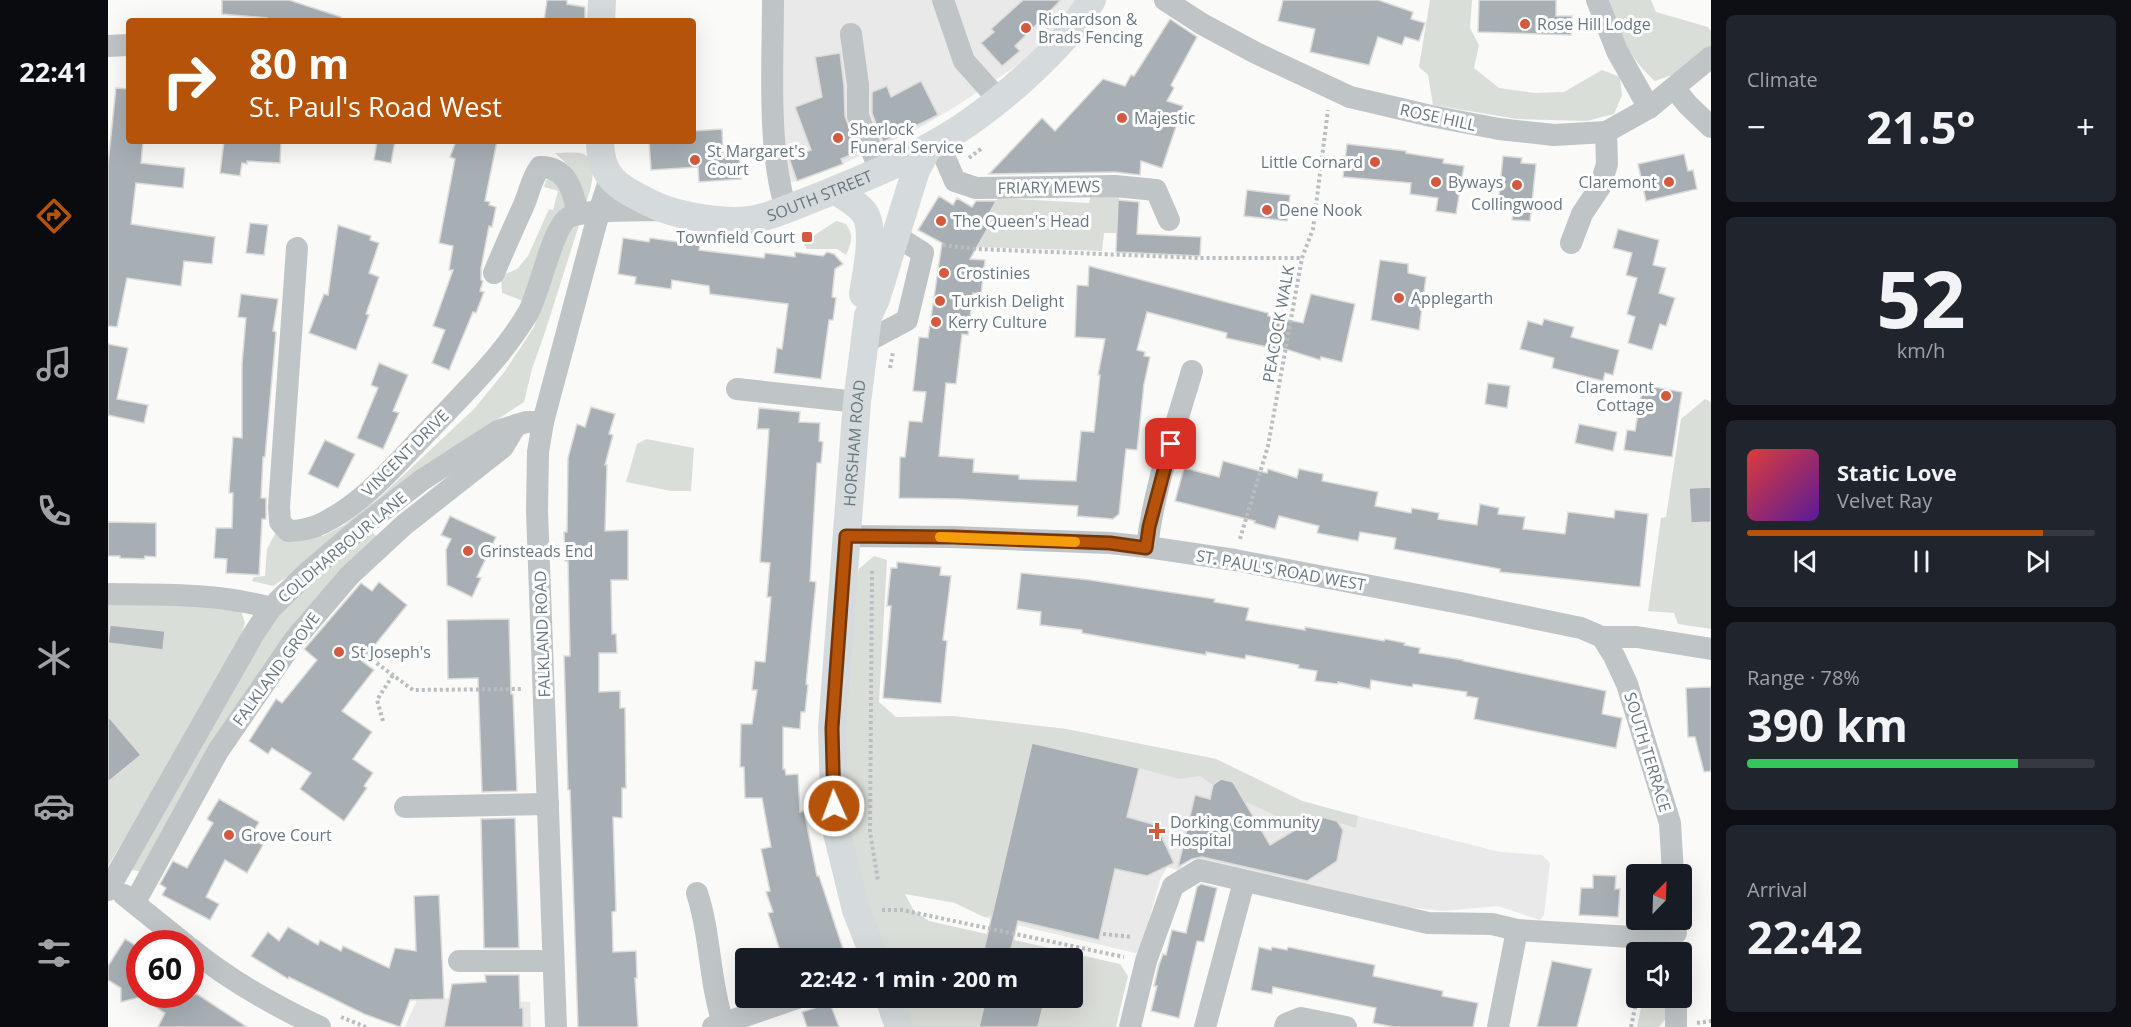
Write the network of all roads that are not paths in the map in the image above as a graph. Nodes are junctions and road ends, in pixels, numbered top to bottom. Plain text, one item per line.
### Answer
1 (602, 0) edge
2 (773, 0) edge
3 (944, 0) edge
4 (1092, 0) edge
5 (1165, 0) edge
6 (1597, 0) edge
7 (601, 18) edge
8 (851, 34) dead end
9 (126, 45) edge
10 (108, 46) edge
11 (1711, 57) edge
12 (1674, 88) junction
13 (998, 99) junction
14 (1649, 108) junction
15 (1711, 127) edge
16 (1606, 132) junction
17 (600, 144) edge
18 (936, 144) junction
19 (879, 171) junction
20 (610, 178) junction
21 (835, 190) junction
22 (786, 209) junction
23 (663, 210) junction
24 (588, 213) junction
25 (1169, 220) dead end
26 (894, 235) junction
27 (1570, 243) dead end
28 (297, 248) dead end
29 (494, 273) dead end
30 (866, 329) junction
31 (1192, 370) dead end
32 (737, 389) dead end
33 (856, 402) junction
34 (543, 422) junction
35 (516, 425) junction
36 (859, 537) junction
37 (1146, 548) junction
38 (108, 594) edge
39 (271, 608) junction
40 (1602, 637) junction
41 (1711, 649) edge
42 (548, 804) junction
43 (405, 807) dead end
44 (1672, 864) edge
45 (1244, 882) junction
46 (109, 888) edge
47 (697, 893) dead end
48 (135, 902) junction
49 (168, 930) edge
50 (1517, 930) junction
51 (1675, 935) edge
52 (871, 948) edge
53 (204, 960) edge
54 (459, 961) dead end
55 (552, 961) junction
56 (768, 1008) edge
57 (892, 1008) edge
58 (1676, 1008) edge
59 (718, 1025) edge
60 (320, 1027) edge
61 (556, 1027) edge
62 (899, 1027) edge
63 (1130, 1027) edge
64 (1205, 1027) edge
65 (1285, 1027) edge
66 (1346, 1027) edge
67 (1498, 1027) edge
68 (1675, 1027) edge

1 - 7 main road
2 - 22 street
3 - 13 street
4 - 13 main road, SOUTH STREET
5 - 16 street, ROSE HILL
6 - 14 street
8 - 19 street
9 - 10 street
11 - 12 street, ROSE HILL
12 - 14 street, ROSE HILL
12 - 15 street
13 - 18 main road, SOUTH STREET
14 - 16 street, ROSE HILL
16 - 27 street
17 - 20 main road
18 - 19 main road, SOUTH STREET
18 - 25 street, FRIARY MEWS
18 - 26 main road, HORSHAM ROAD
19 - 21 main road, SOUTH STREET
20 - 23 main road, SOUTH STREET
20 - 24 street, FALKLAND ROAD
21 - 22 main road, SOUTH STREET
21 - 30 main road
22 - 23 main road, SOUTH STREET
23 - 24 street, SOUTH STREET
24 - 28 street, VINCENT DRIVE
24 - 29 street
24 - 34 street, FALKLAND ROAD
26 - 30 main road, HORSHAM ROAD
26 - 30 street
30 - 33 main road, HORSHAM ROAD
31 - 37 street
32 - 33 street
33 - 36 main road, HORSHAM ROAD
34 - 35 street, COLDHARBOUR LANE
34 - 42 street, FALKLAND ROAD
35 - 39 street, COLDHARBOUR LANE
35 - 48 street, FALKLAND GROVE
36 - 37 street, ST. PAUL'S ROAD WEST
36 - 52 main road, HORSHAM ROAD
37 - 40 street, ST. PAUL'S ROAD WEST
38 - 39 street
39 - 46 street, COLDHARBOUR LANE
40 - 41 street, ST. PAUL'S ROAD WEST
40 - 44 street, SOUTH TERRACE
42 - 43 street
42 - 55 street, FALKLAND ROAD
45 - 50 street
45 - 63 street
45 - 64 street
46 - 48 street
47 - 59 street
48 - 49 street
50 - 51 street
50 - 67 street
53 - 60 street
54 - 55 street
55 - 61 street, FALKLAND ROAD
56 - 59 street
57 - 62 main road
58 - 68 street
65 - 66 street

